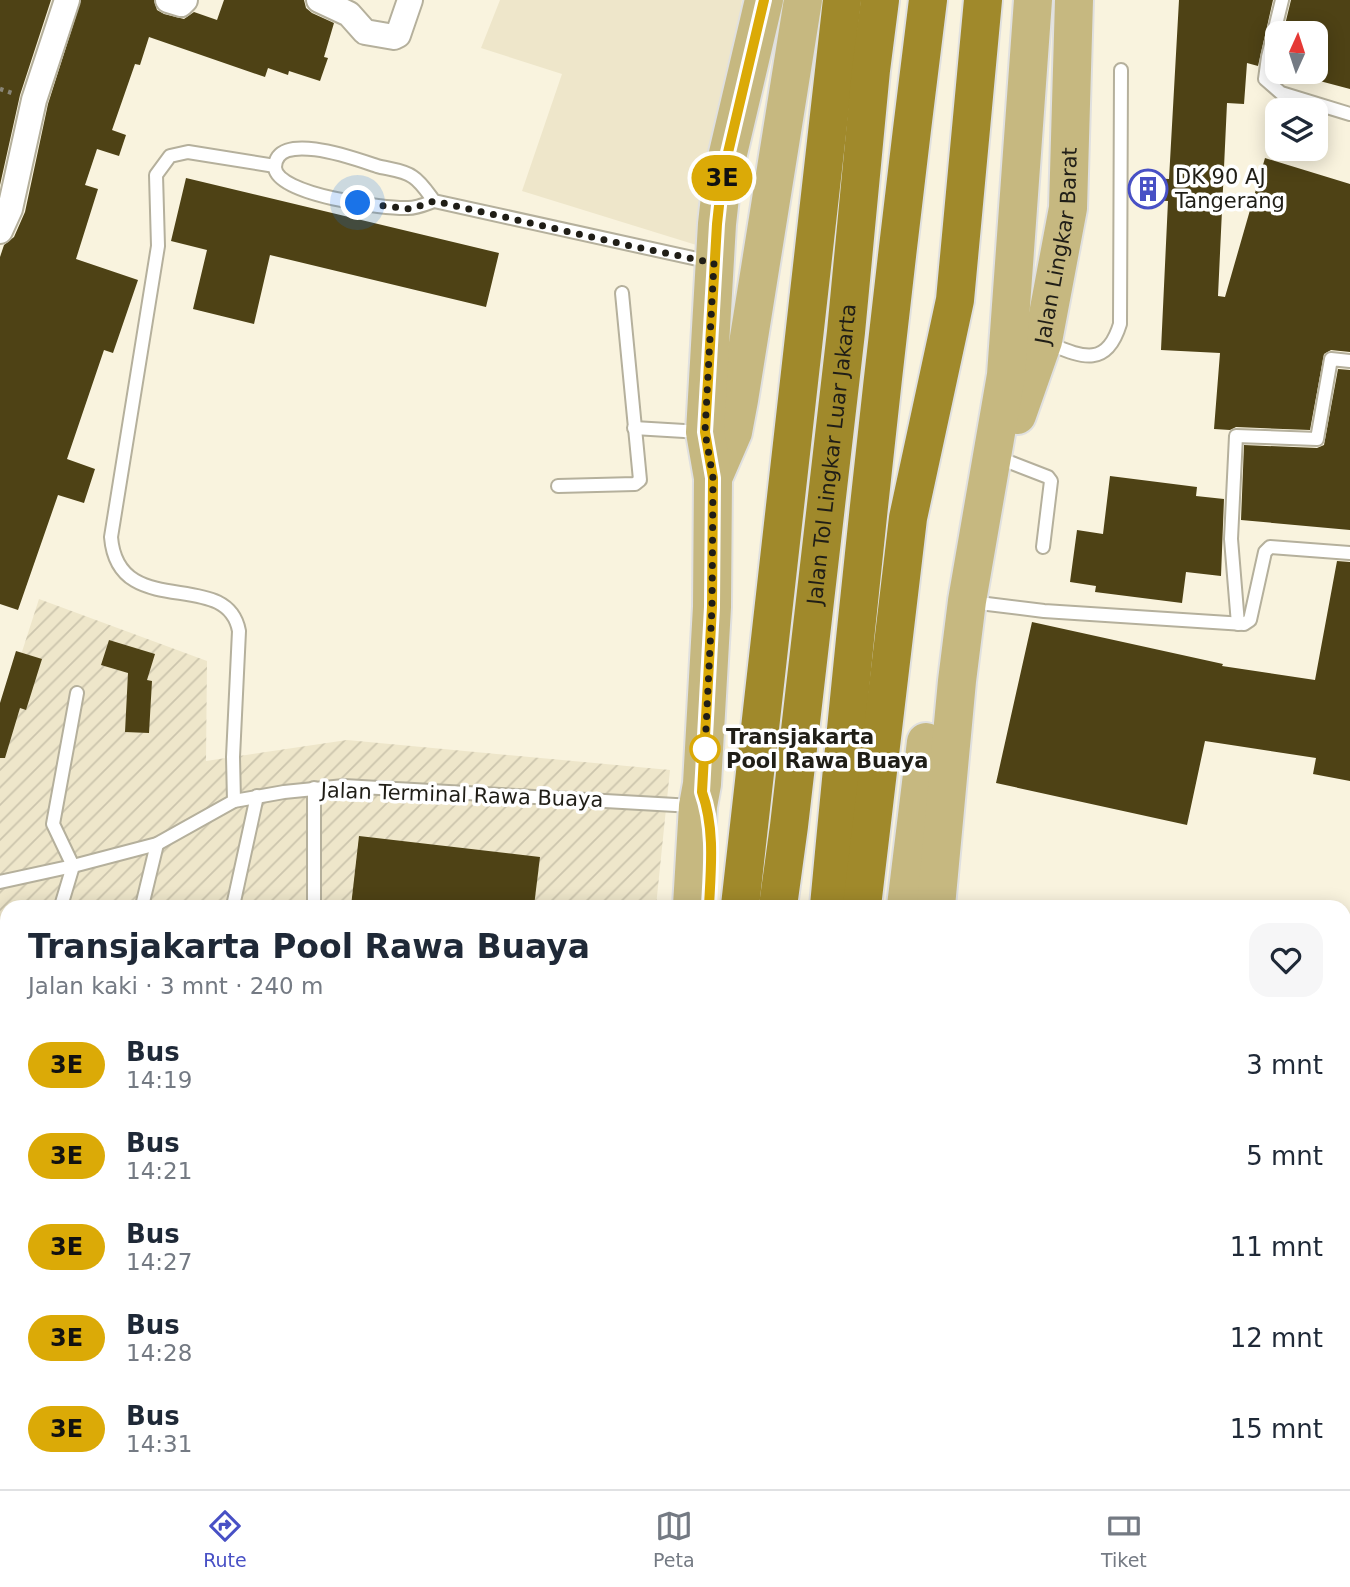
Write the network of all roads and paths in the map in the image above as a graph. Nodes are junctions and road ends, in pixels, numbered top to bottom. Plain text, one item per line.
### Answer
1 (168, 0) edge
2 (185, 0) edge
3 (319, 0) edge
4 (410, 0) edge
5 (764, 0) edge
6 (803, 0) edge
7 (842, 0) edge
8 (880, 0) edge
9 (928, 0) edge
10 (983, 0) edge
11 (1033, 0) edge
12 (1074, 0) edge
13 (1282, 0) edge
14 (65, 4) edge
15 (1121, 70) dead end
16 (1350, 114) edge
17 (275, 166) junction
18 (434, 201) junction
19 (0, 231) edge
20 (714, 263) junction
21 (622, 293) dead end
22 (1043, 341) junction
23 (1350, 361) edge
24 (634, 428) junction
25 (719, 432) junction
26 (994, 469) junction
27 (558, 486) dead end
28 (1043, 547) dead end
29 (1350, 552) edge
30 (982, 603) junction
31 (1238, 624) junction
32 (950, 686) junction
33 (77, 694) dead end
34 (314, 788) junction
35 (257, 796) junction
36 (700, 799) junction
37 (234, 801) junction
38 (157, 844) junction
39 (73, 866) junction
40 (0, 882) edge
41 (63, 900) edge
42 (143, 900) edge
43 (234, 900) edge
44 (314, 900) edge
45 (693, 900) edge
46 (695, 900) edge
47 (741, 900) edge
48 (779, 900) edge
49 (830, 900) edge
50 (863, 900) edge
51 (907, 900) edge
52 (936, 900) edge

1 - 2 street
3 - 4 street
5 - 20 main road
6 - 25 main road
7 - 47 highway
8 - 48 highway, Jalan Tol Lingkar Luar Jakarta
9 - 49 highway, Jalan Tol Lingkar Luar Jakarta
10 - 50 highway
11 - 26 main road, Jalan Lingkar Barat
12 - 22 main road, Jalan Lingkar Barat
13 - 16 lane
14 - 19 street
15 - 22 lane
17 - 18 lane
17 - 18 lane
17 - 37 lane
18 - 20 lane
20 - 25 main road
21 - 24 lane
22 - 26 main road, Jalan Lingkar Barat
23 - 31 lane
24 - 25 lane
24 - 27 lane
25 - 36 main road
26 - 28 lane
26 - 30 main road, Jalan Lingkar Barat
29 - 31 lane
30 - 31 lane
30 - 32 main road, Jalan Lingkar Barat
32 - 51 main road, Jalan Lingkar Barat
32 - 52 main road, Jalan Lingkar Barat
33 - 39 lane
34 - 35 lane, Jalan Terminal Rawa Buaya
34 - 36 lane, Jalan Terminal Rawa Buaya
34 - 44 lane
35 - 37 lane, Jalan Terminal Rawa Buaya
35 - 43 lane
36 - 45 main road
36 - 46 main road
37 - 38 lane, Jalan Terminal Rawa Buaya
38 - 39 lane, Jalan Terminal Rawa Buaya
38 - 42 lane
39 - 40 lane, Jalan Terminal Rawa Buaya
39 - 41 lane

